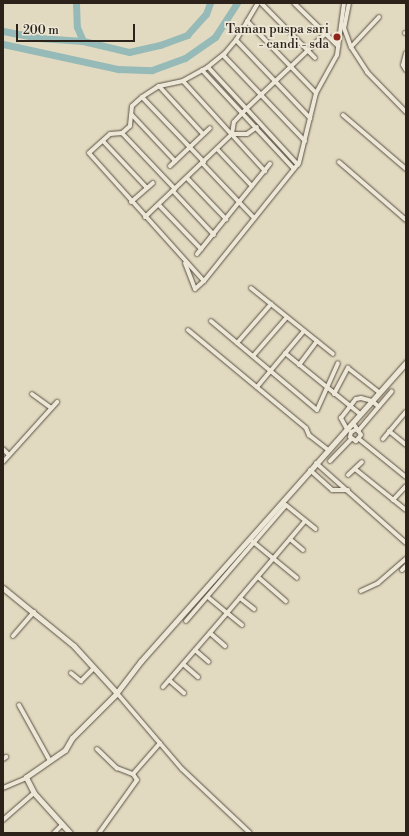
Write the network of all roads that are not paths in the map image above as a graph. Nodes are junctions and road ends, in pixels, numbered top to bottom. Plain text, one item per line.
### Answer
1 (259, 3) edge
2 (294, 3) edge
3 (344, 3) edge
4 (349, 3) edge
5 (379, 17) dead end
6 (247, 21) junction
7 (344, 31) junction
8 (325, 34) junction
9 (339, 34) junction
10 (236, 40) junction
11 (338, 46) junction
12 (351, 46) junction
13 (308, 51) junction
14 (406, 53) edge
15 (223, 55) junction
16 (315, 58) dead end
17 (208, 67) junction
18 (290, 68) junction
19 (202, 70) junction
20 (406, 70) edge
21 (183, 81) junction
22 (276, 81) junction
23 (159, 86) junction
24 (316, 93) junction
25 (260, 94) junction
26 (142, 98) junction
27 (246, 109) junction
28 (406, 112) edge
29 (242, 113) junction
30 (132, 114) junction
31 (343, 115) dead end
32 (310, 118) junction
33 (260, 124) junction
34 (256, 127) junction
35 (210, 128) dead end
36 (122, 133) junction
37 (203, 134) junction
38 (232, 134) junction
39 (103, 141) junction
40 (304, 141) junction
41 (190, 148) junction
42 (217, 149) junction
43 (175, 161) junction
44 (339, 162) dead end
45 (203, 163) junction
46 (270, 164) dead end
47 (298, 165) junction
48 (170, 166) dead end
49 (294, 169) junction
50 (406, 169) edge
51 (265, 171) junction
52 (186, 178) junction
53 (153, 183) dead end
54 (252, 186) junction
55 (146, 187) junction
56 (174, 190) junction
57 (131, 202) junction
58 (238, 203) junction
59 (159, 205) junction
60 (145, 217) junction
61 (254, 218) junction
62 (226, 219) junction
63 (406, 220) edge
64 (214, 234) junction
65 (201, 249) junction
66 (197, 254) dead end
67 (184, 261) junction
68 (204, 281) junction
69 (251, 288) dead end
70 (271, 304) junction
71 (287, 317) junction
72 (211, 321) dead end
73 (188, 330) dead end
74 (304, 330) junction
75 (317, 341) junction
76 (237, 342) junction
77 (285, 353) junction
78 (333, 354) dead end
79 (254, 355) junction
80 (406, 362) edge
81 (338, 363) dead end
82 (299, 365) junction
83 (271, 369) junction
84 (257, 386) junction
85 (330, 391) junction
86 (392, 391) dead end
87 (380, 392) junction
88 (32, 394) dead end
89 (372, 401) junction
90 (57, 402) dead end
91 (349, 406) junction
92 (378, 406) junction
93 (51, 408) junction
94 (360, 414) junction
95 (405, 414) edge
96 (353, 423) junction
97 (347, 429) junction
98 (357, 431) junction
99 (389, 431) junction
100 (342, 434) junction
101 (350, 438) junction
102 (359, 439) junction
103 (383, 439) dead end
104 (406, 445) edge
105 (3, 449) edge
106 (328, 450) junction
107 (9, 455) junction
108 (330, 461) dead end
109 (3, 462) edge
110 (362, 462) dead end
111 (316, 463) junction
112 (355, 469) junction
113 (310, 470) junction
114 (348, 475) dead end
115 (406, 477) edge
116 (406, 486) edge
117 (348, 490) junction
118 (393, 500) junction
119 (284, 504) junction
120 (406, 510) edge
121 (305, 521) junction
122 (316, 529) dead end
123 (290, 539) junction
124 (251, 541) junction
125 (406, 543) edge
126 (304, 550) dead end
127 (273, 559) junction
128 (406, 559) edge
129 (406, 566) edge
130 (402, 570) dead end
131 (258, 577) junction
132 (297, 578) dead end
133 (3, 588) edge
134 (361, 591) dead end
135 (208, 597) junction
136 (240, 598) junction
137 (286, 601) dead end
138 (254, 610) dead end
139 (34, 611) junction
140 (227, 613) junction
141 (186, 621) dead end
142 (242, 625) dead end
143 (210, 633) junction
144 (13, 636) dead end
145 (225, 646) dead end
146 (195, 650) junction
147 (209, 662) dead end
148 (183, 664) junction
149 (94, 668) junction
150 (71, 673) dead end
151 (198, 677) dead end
152 (169, 680) junction
153 (163, 687) dead end
154 (116, 692) junction
155 (184, 693) dead end
156 (18, 705) dead end
157 (160, 743) junction
158 (97, 749) dead end
159 (50, 761) junction
160 (133, 774) junction
161 (26, 778) junction
162 (3, 788) edge
163 (34, 792) junction
164 (3, 820) edge
165 (61, 826) junction
166 (54, 833) edge
167 (70, 833) edge
168 (99, 833) edge
169 (250, 833) edge

1 - 6 street
1 - 13 street
2 - 8 street
3 - 9 street
4 - 7 street
5 - 12 street
6 - 10 street
6 - 18 street
7 - 9 street
7 - 12 street
8 - 11 street
8 - 13 street
9 - 11 street
10 - 15 street
10 - 22 street
11 - 24 street
12 - 28 street
13 - 16 street
13 - 18 street
14 - 20 street
15 - 17 street
15 - 25 street
17 - 19 street
17 - 27 street
18 - 22 street
18 - 24 street
19 - 21 street
19 - 29 street
21 - 23 street
21 - 38 street
22 - 25 street
22 - 32 street
23 - 26 street
23 - 37 street
24 - 32 street
25 - 27 street
25 - 40 street
26 - 30 street
26 - 41 street
27 - 29 street
27 - 33 street
29 - 34 street
29 - 38 street
30 - 36 street
30 - 43 street
31 - 50 street
32 - 40 street
33 - 34 street
33 - 47 street
34 - 38 street
34 - 49 street
35 - 37 street
36 - 39 street
36 - 56 street
37 - 41 street
38 - 42 street
38 - 51 street
39 - 55 street
39 - 57 street
40 - 47 street
41 - 43 street
41 - 45 street
42 - 45 street
42 - 54 street
43 - 48 street
44 - 63 street
45 - 52 street
45 - 58 street
46 - 51 street
47 - 49 street
49 - 61 street
51 - 54 street
52 - 56 street
52 - 62 street
53 - 55 street
54 - 58 street
55 - 57 street
56 - 59 street
56 - 64 street
57 - 60 street
58 - 61 street
58 - 62 street
59 - 60 street
59 - 65 street
60 - 67 street
61 - 68 street
62 - 64 street
64 - 65 street
65 - 66 street
67 - 68 street
67 - 68 street
69 - 70 street
70 - 71 street
70 - 76 street
71 - 74 street
71 - 79 street
72 - 76 street
73 - 84 street
74 - 75 street
74 - 77 street
75 - 78 street
75 - 82 street
76 - 79 street
77 - 82 street
77 - 83 street
79 - 83 street
80 - 87 street
81 - 85 street
82 - 85 street
83 - 84 street
83 - 85 street
84 - 106 street
85 - 87 street
85 - 91 street
86 - 92 street
87 - 89 street
88 - 93 street
89 - 91 street
89 - 92 street
89 - 94 street
90 - 93 street
91 - 94 street
91 - 97 street
92 - 98 street
93 - 107 street
94 - 96 street
95 - 99 street
96 - 97 street
96 - 98 street
97 - 100 street
98 - 101 street
98 - 102 street
99 - 103 street
99 - 104 street
100 - 101 street
100 - 106 street
101 - 102 street
101 - 108 street
102 - 115 street
105 - 107 street
106 - 111 street
107 - 109 street
110 - 112 street
111 - 113 street
111 - 117 street
112 - 114 street
112 - 118 street
113 - 117 street
113 - 119 street
116 - 118 street
117 - 125 street
118 - 120 street
119 - 121 street
119 - 124 street
121 - 122 street
121 - 123 street
123 - 126 street
123 - 127 street
124 - 127 street
124 - 135 street
124 - 154 street
127 - 131 street
127 - 132 street
128 - 134 street
129 - 130 street
131 - 136 street
131 - 137 street
133 - 139 street
135 - 140 street
135 - 141 street
136 - 138 street
136 - 140 street
139 - 144 street
139 - 149 street
140 - 142 street
140 - 143 street
143 - 145 street
143 - 146 street
146 - 147 street
146 - 148 street
148 - 151 street
148 - 152 street
149 - 150 street
149 - 154 street
152 - 153 street
152 - 155 street
154 - 157 street
154 - 159 street
156 - 159 street
157 - 160 street
157 - 169 street
158 - 160 street
159 - 161 street
160 - 168 street
161 - 162 street
161 - 163 street
163 - 164 street
163 - 165 street
165 - 166 street
165 - 167 street

